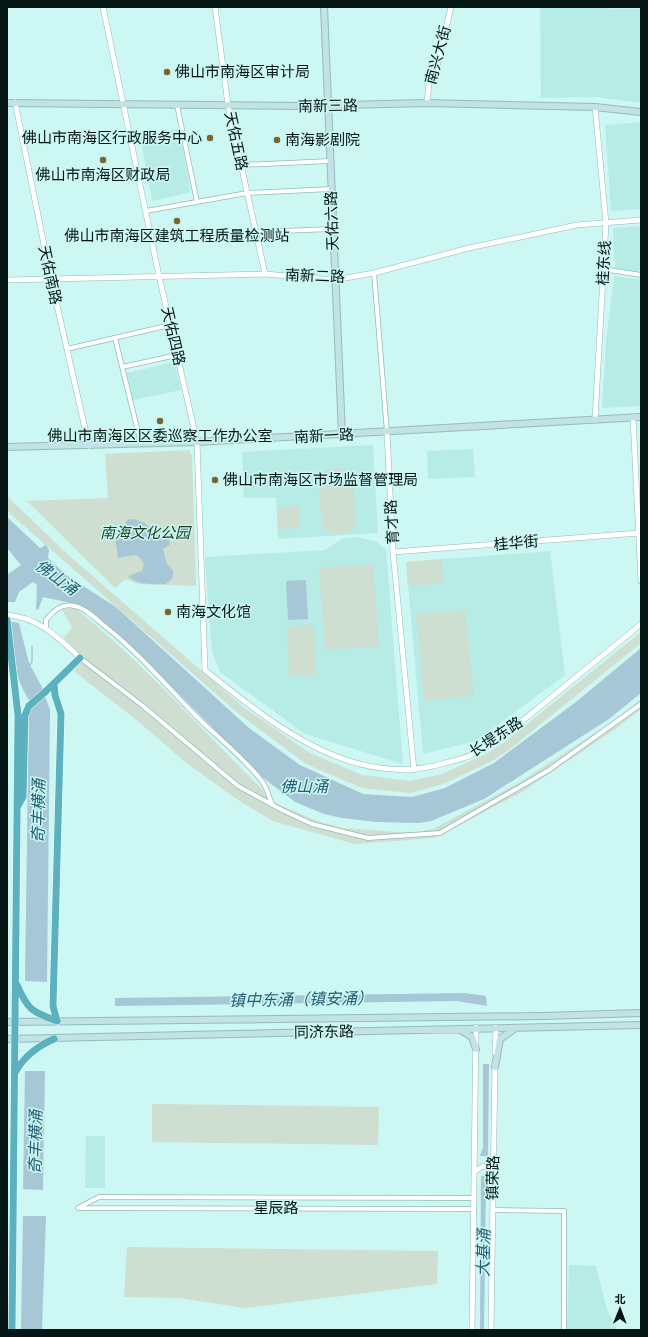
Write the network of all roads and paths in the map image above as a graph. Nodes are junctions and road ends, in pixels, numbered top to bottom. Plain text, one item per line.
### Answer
1 (103, 7) edge
2 (215, 7) edge
3 (324, 7) edge
4 (451, 7) edge
5 (7, 102) edge
6 (15, 102) junction
7 (427, 103) junction
8 (124, 104) junction
9 (177, 105) junction
10 (228, 105) junction
11 (328, 106) junction
12 (595, 107) junction
13 (641, 112) edge
14 (330, 161) junction
15 (241, 165) junction
16 (331, 189) junction
17 (247, 192) junction
18 (197, 202) junction
19 (146, 211) junction
20 (641, 220) edge
21 (606, 223) junction
22 (332, 229) junction
23 (256, 232) junction
24 (604, 269) junction
25 (374, 273) junction
26 (265, 274) junction
27 (641, 275) edge
28 (159, 276) junction
29 (51, 279) junction
30 (7, 280) edge
31 (334, 280) junction
32 (170, 325) junction
33 (115, 338) junction
34 (66, 349) junction
35 (177, 355) junction
36 (122, 368) junction
37 (633, 417) junction
38 (641, 417) edge
39 (595, 420) junction
40 (387, 433) junction
41 (342, 435) junction
42 (197, 442) junction
43 (141, 444) junction
44 (89, 446) junction
45 (7, 447) edge
46 (639, 533) junction
47 (393, 552) junction
48 (641, 581) edge
49 (7, 615) edge
50 (7, 620) edge
51 (641, 624) edge
52 (46, 629) junction
53 (80, 658) junction
54 (205, 670) joint
55 (54, 684) junction
56 (641, 704) edge
57 (414, 770) junction
58 (272, 805) junction
59 (17, 808) junction
60 (16, 982) junction
61 (641, 1013) edge
62 (57, 1021) junction
63 (7, 1022) edge
64 (15, 1022) junction
65 (641, 1025) edge
66 (476, 1027) junction
67 (496, 1027) junction
68 (517, 1027) junction
69 (457, 1029) junction
70 (7, 1039) edge
71 (54, 1039) junction
72 (15, 1040) junction
73 (476, 1048) junction
74 (495, 1067) junction
75 (15, 1073) junction
76 (494, 1169) junction
77 (474, 1172) junction
78 (474, 1198) junction
79 (474, 1209) junction
80 (493, 1210) junction
81 (10, 1310) edge
82 (12, 1330) edge
83 (472, 1330) edge
84 (491, 1330) edge
85 (564, 1330) edge

1 - 8 street, 天佑四路
2 - 10 street, 天佑五路
3 - 11 main road, 天佑六路
4 - 7 street, 南兴大街
5 - 6 main road, 南新三路
6 - 8 main road, 南新三路
6 - 29 street, 天佑南路
7 - 11 main road, 南新三路
7 - 12 main road, 南新三路
8 - 9 main road, 南新三路
8 - 19 street, 天佑四路
9 - 10 main road, 南新三路
9 - 18 street
10 - 11 main road, 南新三路
10 - 15 street, 天佑五路
11 - 14 main road, 天佑六路
12 - 13 main road, 南新三路
12 - 21 street, 桂东线
14 - 15 street
14 - 16 main road, 天佑六路
15 - 17 street, 天佑五路
16 - 17 street
16 - 22 main road, 天佑六路
17 - 18 street
17 - 23 street, 天佑五路
18 - 19 street
19 - 28 street, 天佑四路
20 - 21 street, 南新二路
21 - 24 street, 桂东线
21 - 25 street, 南新二路
22 - 23 street
22 - 31 main road, 天佑六路
23 - 26 street, 天佑五路
24 - 27 street
24 - 39 street, 桂东线
25 - 31 street, 南新二路
25 - 40 street, 育才路
26 - 28 street, 南新二路
26 - 31 street, 南新二路
28 - 29 street, 南新二路
28 - 32 street, 天佑四路
29 - 30 street, 南新二路
29 - 34 street, 天佑南路
31 - 41 main road, 天佑六路
32 - 33 street
32 - 35 street, 天佑四路
33 - 34 street
33 - 36 street
34 - 44 street, 天佑南路
35 - 36 street
35 - 42 street, 天佑四路
36 - 43 street
37 - 38 main road, 南新一路
37 - 39 main road, 南新一路
37 - 46 street
39 - 40 main road, 南新一路
40 - 41 main road, 南新一路
40 - 47 street, 育才路
41 - 42 main road, 南新一路
42 - 43 main road, 南新一路
42 - 54 street, 天佑四路
43 - 44 main road, 南新一路
44 - 45 main road, 南新一路
46 - 47 street, 桂华街
46 - 48 street
47 - 57 street, 育才路
49 - 52 street
50 - 59 highway
51 - 57 street, 长堤东路
52 - 53 street
52 - 58 street
53 - 55 highway
53 - 58 street
54 - 57 street, 长堤东路
55 - 59 highway, bridge
55 - 62 highway
56 - 58 street
59 - 60 highway
60 - 62 highway
60 - 64 highway
61 - 62 main road, 同济东路
62 - 64 main road, 同济东路
63 - 64 main road, 同济东路
64 - 72 highway
65 - 68 main road, 同济东路
66 - 67 main road, 同济东路
66 - 69 main road, 同济东路
66 - 73 street, 镇荣路
67 - 68 main road, 同济东路
67 - 74 street, 镇荣路
68 - 74 main road
69 - 71 main road, 同济东路
69 - 73 main road
70 - 72 main road, 同济东路
71 - 72 main road, 同济东路
71 - 75 highway
72 - 75 highway
73 - 77 street, 镇荣路
74 - 76 street, 镇荣路
75 - 81 highway
76 - 77 street
76 - 80 street, 镇荣路
77 - 78 street, 镇荣路
78 - 79 street, 镇荣路
78 - 79 street, 星辰路
79 - 83 street, 镇荣路
80 - 84 street, 镇荣路
80 - 85 street
81 - 82 highway

